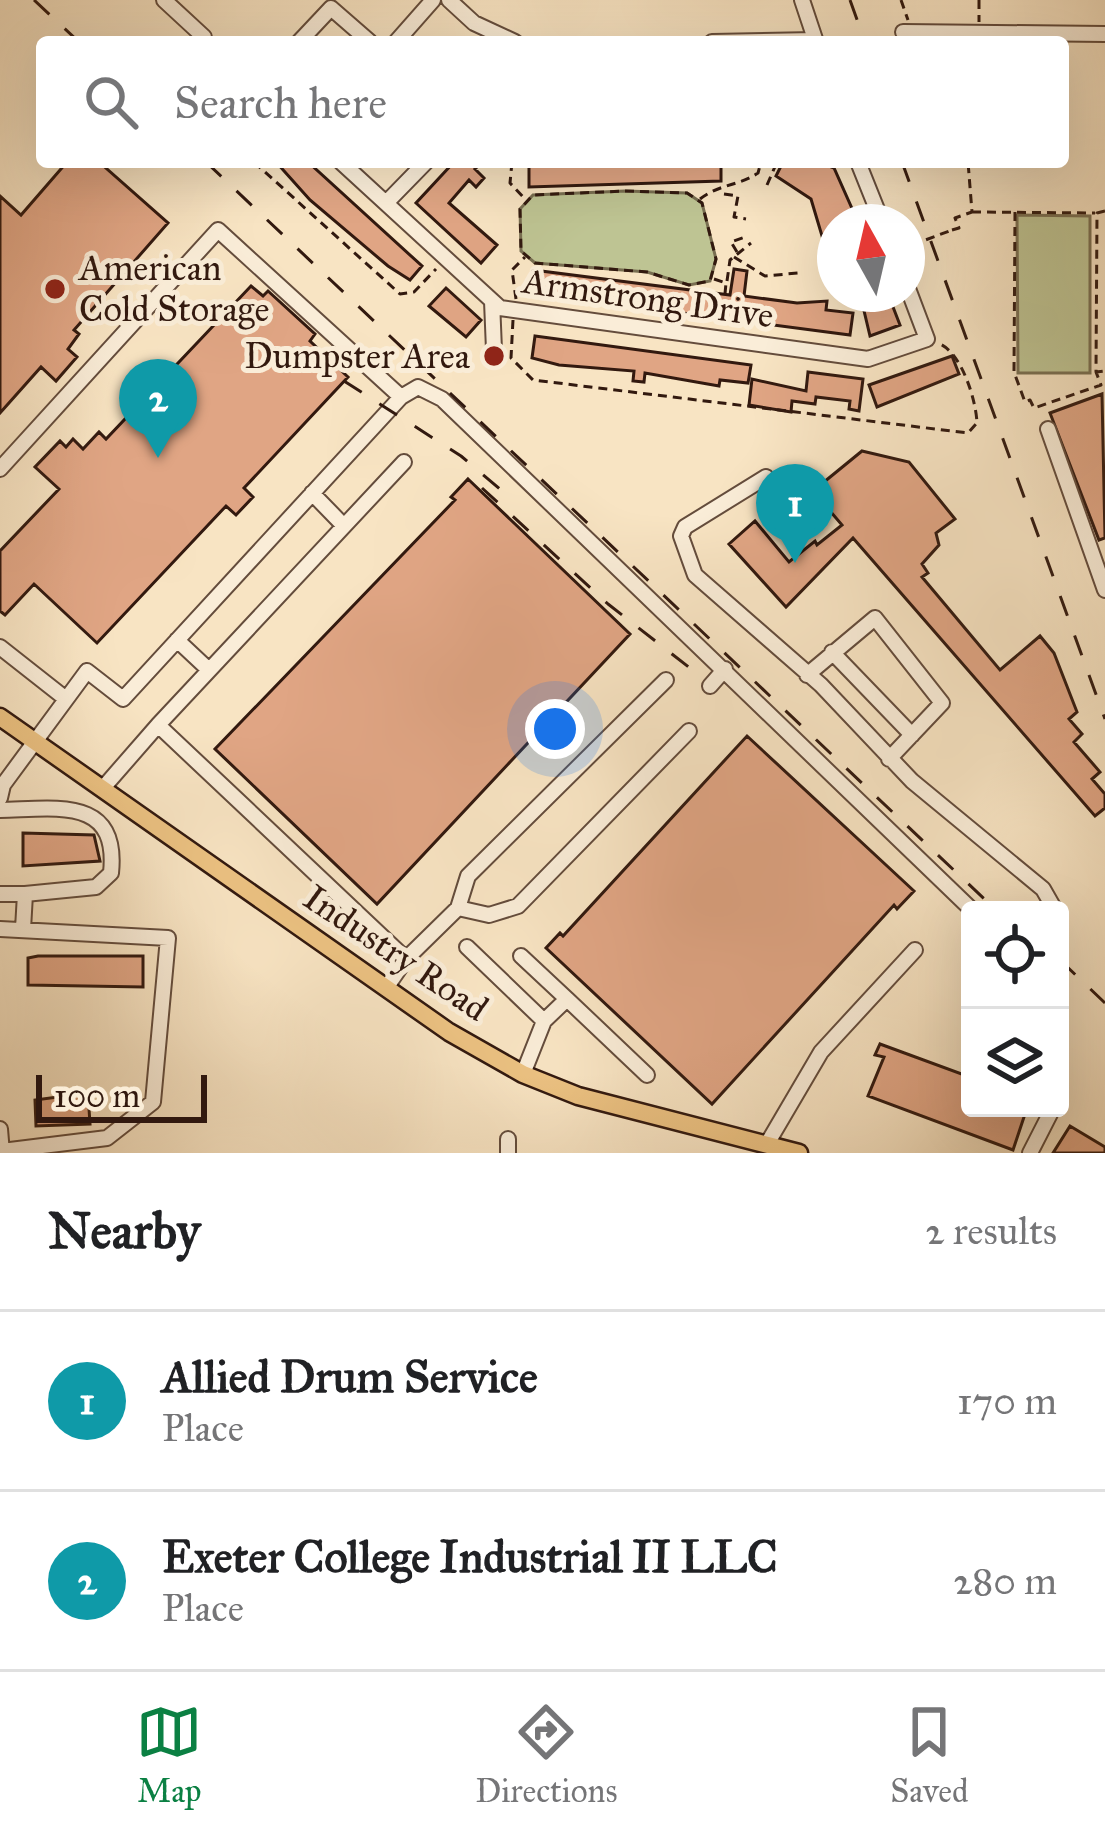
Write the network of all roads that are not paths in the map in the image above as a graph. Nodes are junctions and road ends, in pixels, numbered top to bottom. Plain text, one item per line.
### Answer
1 (164, 0) edge
2 (433, 0) edge
3 (449, 0) edge
4 (802, 0) edge
5 (903, 32) dead end
6 (1105, 34) edge
7 (203, 36) edge
8 (305, 36) edge
9 (363, 36) edge
10 (401, 36) edge
11 (501, 36) edge
12 (813, 36) edge
13 (348, 168) edge
14 (420, 168) edge
15 (860, 168) edge
16 (386, 203) junction
17 (875, 204) edge
18 (492, 301) junction
19 (917, 312) edge
20 (494, 350) dead end
21 (401, 397) junction
22 (1048, 429) dead end
23 (404, 462) dead end
24 (0, 469) edge
25 (766, 477) dead end
26 (312, 494) junction
27 (344, 526) junction
28 (1105, 590) edge
29 (177, 640) junction
30 (0, 647) edge
31 (832, 652) junction
32 (725, 669) junction
33 (209, 670) junction
34 (806, 675) junction
35 (666, 680) dead end
36 (710, 686) dead end
37 (66, 699) junction
38 (0, 717) edge
39 (158, 725) junction
40 (688, 731) dead end
41 (912, 735) junction
42 (35, 741) junction
43 (890, 759) junction
44 (103, 788) junction
45 (0, 797) edge
46 (0, 811) edge
47 (0, 894) edge
48 (25, 894) junction
49 (963, 901) edge
50 (1049, 901) edge
51 (458, 908) junction
52 (0, 929) edge
53 (23, 929) junction
54 (467, 946) dead end
55 (915, 950) dead end
56 (521, 956) dead end
57 (406, 958) junction
58 (386, 988) junction
59 (567, 999) junction
60 (544, 1022) junction
61 (523, 1074) junction
62 (647, 1075) dead end
63 (1048, 1117) edge
64 (0, 1129) edge
65 (766, 1144) junction
66 (2, 1152) edge
67 (799, 1153) edge
68 (1030, 1153) edge

1 - 7 street
2 - 10 street
3 - 11 street
4 - 12 street
5 - 6 street
8 - 9 street
13 - 16 street, Armstrong Drive
14 - 16 street
15 - 17 street
16 - 18 street, Armstrong Drive
18 - 19 street, Armstrong Drive
18 - 20 street
21 - 24 street
21 - 26 street
21 - 32 street
22 - 28 street
23 - 27 street
25 - 34 street
26 - 27 street
26 - 29 street
27 - 33 street
29 - 33 street
29 - 37 street
30 - 37 street
31 - 34 street
31 - 41 street
31 - 41 street
32 - 36 street
32 - 49 street
33 - 39 street
34 - 43 street
35 - 51 street
37 - 42 street
38 - 42 main road, Industry Road
39 - 44 street
39 - 57 street
40 - 51 street
41 - 43 street
42 - 44 main road, Industry Road
42 - 45 street
43 - 50 street
44 - 58 main road, Industry Road
46 - 48 street
47 - 48 street
48 - 53 street
51 - 57 street
52 - 53 street
53 - 66 street
54 - 60 street
55 - 65 street
56 - 59 street
57 - 58 street
58 - 61 main road, Industry Road
59 - 60 street
59 - 62 street
60 - 61 street
61 - 65 main road, Industry Road
63 - 68 street
64 - 66 street
65 - 67 main road, Industry Road

